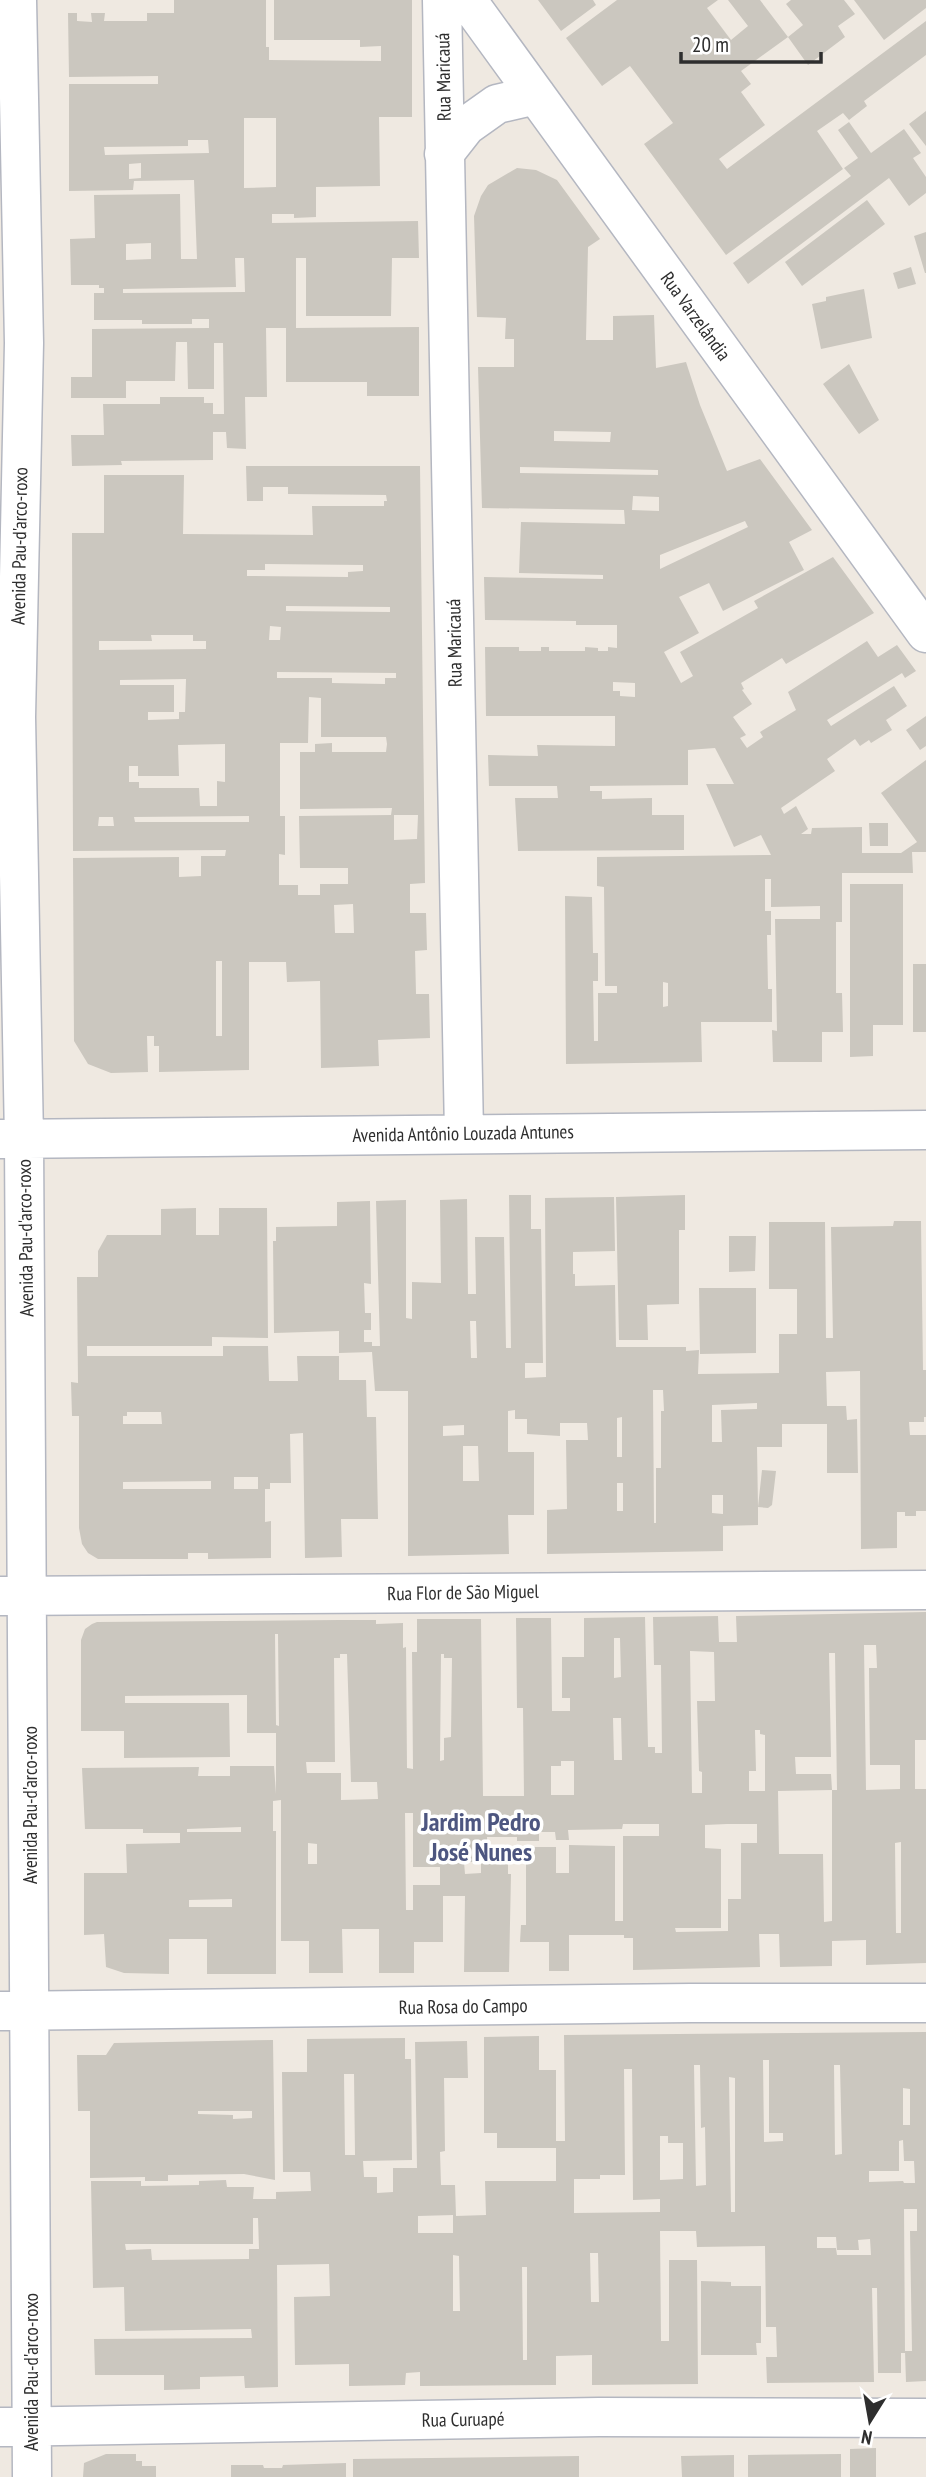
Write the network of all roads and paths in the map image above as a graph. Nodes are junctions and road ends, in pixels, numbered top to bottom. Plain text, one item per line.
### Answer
1 (17, 0) edge
2 (442, 0) edge
3 (467, 0) edge
4 (536, 95) junction
5 (444, 154) junction
6 (926, 633) edge
7 (926, 1130) edge
8 (464, 1133) junction
9 (12, 1139) edge
10 (926, 1590) edge
11 (14, 1595) edge
12 (926, 2003) edge
13 (16, 2011) edge
14 (926, 2418) edge
15 (15, 2427) edge
16 (32, 2477) edge

1 - 9 street, Avenida Pau-d'arco-roxo
2 - 5 street, Rua Maricauá
3 - 4 street, Rua Varzelândia
4 - 5 street, Rua Maricauá
4 - 6 street, Rua Varzelândia
5 - 8 street, Rua Maricauá
7 - 8 street, Avenida Antônio Louzada Antunes
8 - 9 street, Avenida Antônio Louzada Antunes
9 - 11 street, Avenida Pau-d'arco-roxo
10 - 11 street, Rua Flor de São Miguel
11 - 13 street, Avenida Pau-d'arco-roxo
12 - 13 street, Rua Rosa do Campo
13 - 15 street, Avenida Pau-d'arco-roxo
14 - 15 street, Rua Curuapé
15 - 16 street, Avenida Pau-d'arco-roxo

